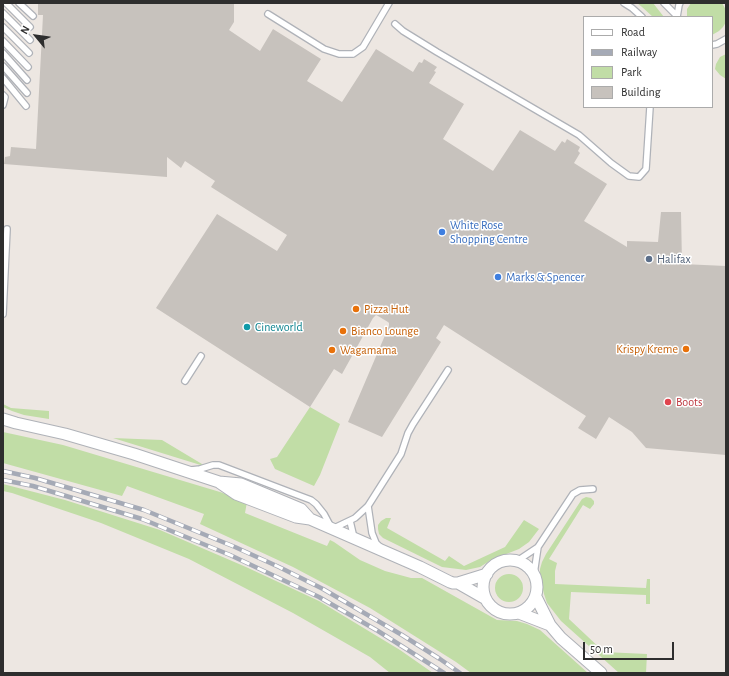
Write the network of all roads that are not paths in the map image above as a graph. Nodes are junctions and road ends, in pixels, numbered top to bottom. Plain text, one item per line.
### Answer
1 (6, 3) edge
2 (19, 3) edge
3 (389, 3) edge
4 (624, 3) edge
5 (664, 3) edge
6 (680, 3) edge
7 (3, 13) edge
8 (268, 14) dead end
9 (33, 16) dead end
10 (641, 16) edge
11 (677, 16) edge
12 (395, 24) dead end
13 (3, 27) edge
14 (30, 27) dead end
15 (726, 39) edge
16 (30, 40) dead end
17 (3, 41) edge
18 (713, 45) edge
19 (3, 53) edge
20 (29, 54) dead end
21 (3, 66) edge
22 (28, 66) dead end
23 (3, 78) edge
24 (27, 80) dead end
25 (26, 93) dead end
26 (3, 95) edge
27 (3, 105) edge
28 (26, 106) dead end
29 (650, 108) edge
30 (6, 229) dead end
31 (3, 314) edge
32 (201, 356) dead end
33 (448, 370) dead end
34 (185, 381) dead end
35 (3, 419) edge
36 (185, 472) junction
37 (593, 488) dead end
38 (368, 506) junction
39 (350, 520) junction
40 (332, 529) junction
41 (354, 538) junction
42 (538, 547) junction
43 (384, 551) junction
44 (517, 561) junction
45 (487, 574) junction
46 (534, 574) junction
47 (458, 583) junction
48 (536, 597) junction
49 (486, 600) junction
50 (519, 613) junction
51 (550, 625) junction
52 (601, 673) edge

1 - 14 lane
2 - 9 lane
3 - 8 lane
4 - 10 lane
5 - 11 lane
6 - 11 lane
7 - 16 lane
12 - 29 lane
13 - 20 lane
15 - 18 lane
17 - 22 lane
19 - 24 lane
21 - 25 lane
23 - 28 lane
26 - 27 lane
30 - 31 lane
32 - 34 lane
33 - 38 lane
35 - 36 street
36 - 40 street
36 - 40 lane
37 - 42 lane
38 - 39 lane
38 - 43 lane
39 - 40 lane
39 - 41 lane
40 - 41 street
41 - 43 street
42 - 44 lane
42 - 46 lane
43 - 47 street
44 - 45 street
44 - 46 street
45 - 47 street
45 - 49 street
46 - 48 street
47 - 49 street
48 - 50 street
48 - 51 street
49 - 50 street
50 - 51 street
51 - 52 street

